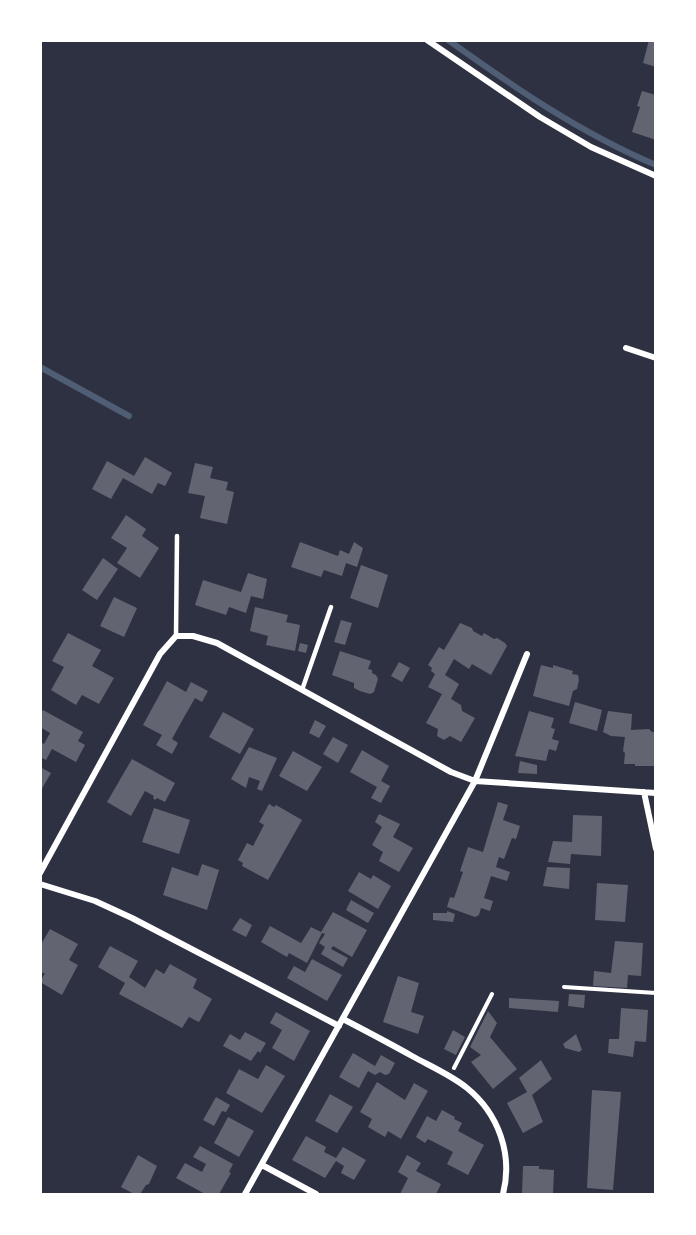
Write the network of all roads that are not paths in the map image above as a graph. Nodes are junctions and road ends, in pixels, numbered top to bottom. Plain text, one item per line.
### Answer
1 (427, 40) edge
2 (656, 176) edge
3 (626, 348) dead end
4 (656, 358) edge
5 (177, 536) dead end
6 (331, 607) dead end
7 (176, 636) junction
8 (527, 654) dead end
9 (302, 690) junction
10 (475, 781) junction
11 (644, 792) junction
12 (656, 793) edge
13 (656, 849) edge
14 (40, 873) edge
15 (40, 884) edge
16 (343, 1018) junction
17 (339, 1026) junction
18 (262, 1165) junction
19 (245, 1194) edge
20 (316, 1194) edge
21 (503, 1194) edge

1 - 2 street
3 - 4 street
5 - 7 lane
6 - 9 lane
7 - 9 street
7 - 14 street
8 - 10 street
9 - 10 street
10 - 11 street
10 - 16 street
11 - 12 street
11 - 13 street
15 - 17 street
16 - 17 street
16 - 21 street
17 - 18 street
18 - 19 street
18 - 20 street

